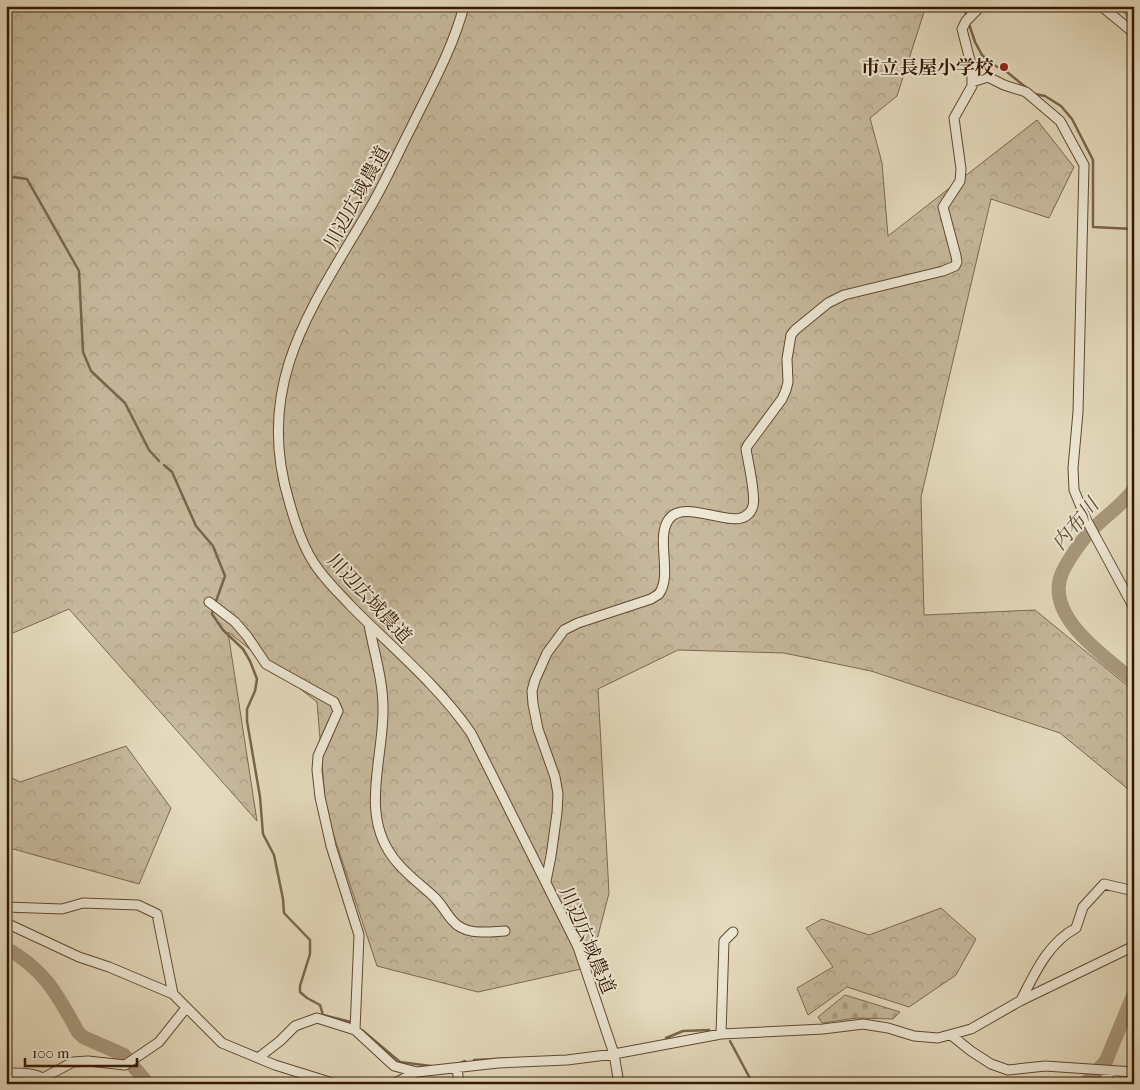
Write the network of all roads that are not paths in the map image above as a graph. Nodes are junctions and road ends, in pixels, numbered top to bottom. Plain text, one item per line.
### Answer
1 (464, 6) edge
2 (981, 6) edge
3 (1101, 6) edge
4 (1134, 33) edge
5 (972, 82) junction
6 (209, 602) dead end
7 (1134, 608) edge
8 (369, 625) junction
9 (546, 881) junction
10 (1134, 891) edge
11 (6, 907) edge
12 (6, 923) edge
13 (505, 931) dead end
14 (733, 932) dead end
15 (1134, 946) edge
16 (173, 994) junction
17 (1020, 1001) junction
18 (186, 1008) junction
19 (355, 1030) junction
20 (721, 1034) junction
21 (951, 1035) junction
22 (614, 1054) junction
23 (258, 1058) junction
24 (457, 1068) junction
25 (1108, 1071) junction
26 (417, 1072) junction
27 (1134, 1072) edge
28 (6, 1073) edge
29 (45, 1077) junction
30 (52, 1084) edge
31 (336, 1084) edge
32 (393, 1084) edge
33 (459, 1084) edge
34 (619, 1084) edge
35 (1101, 1084) edge

1 - 8 street, 川辺広域農道
2 - 5 street
3 - 4 street
5 - 7 street
5 - 9 street
6 - 19 street
8 - 9 street, 川辺広域農道
8 - 13 street
9 - 22 street, 川辺広域農道
10 - 17 street
11 - 16 street
12 - 16 street
14 - 20 street
15 - 17 street
16 - 18 street
17 - 21 street
18 - 23 street
18 - 29 street
19 - 23 street
19 - 26 street
20 - 21 street
20 - 22 street
21 - 25 street
22 - 24 street
22 - 34 street, 川辺広域農道
23 - 31 street
24 - 26 street
24 - 33 street
25 - 27 street
25 - 35 street
26 - 32 street
28 - 29 street
29 - 30 street

